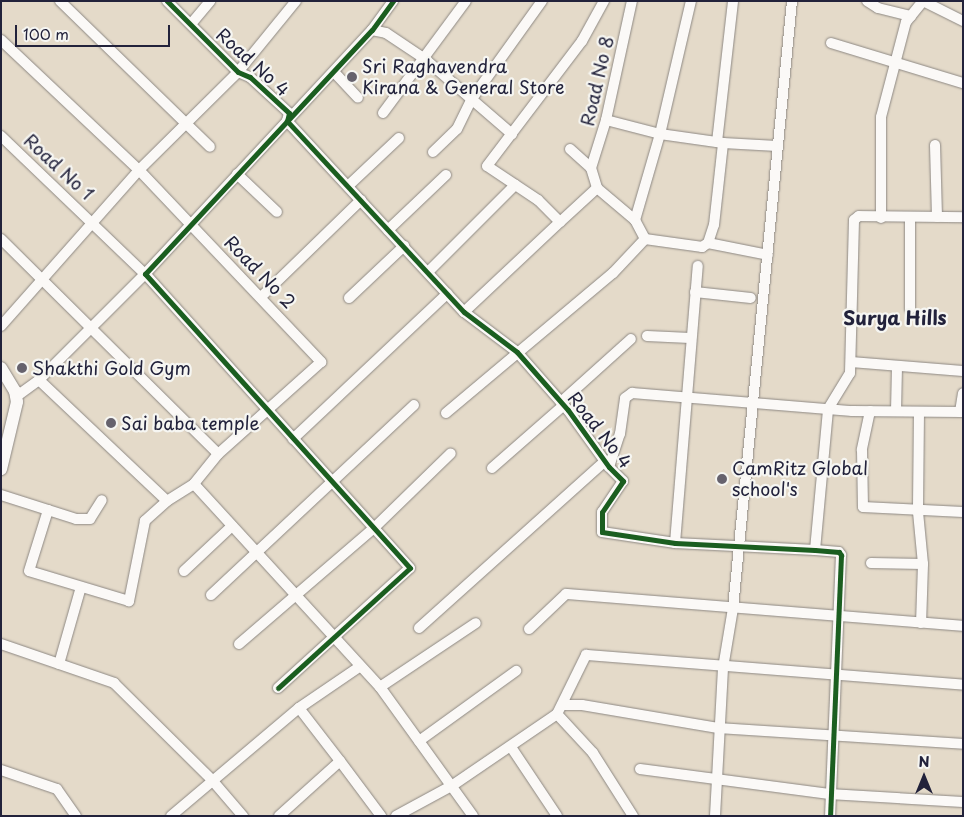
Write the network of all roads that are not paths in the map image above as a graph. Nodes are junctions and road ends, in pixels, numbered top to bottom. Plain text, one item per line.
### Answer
1 (60, 1) edge
2 (167, 1) edge
3 (210, 1) edge
4 (296, 1) edge
5 (393, 1) edge
6 (466, 1) edge
7 (542, 1) edge
8 (604, 1) edge
9 (632, 1) edge
10 (691, 1) edge
11 (733, 1) edge
12 (792, 1) edge
13 (867, 1) edge
14 (923, 1) edge
15 (911, 16) junction
16 (963, 21) edge
17 (191, 24) junction
18 (372, 30) junction
19 (1, 40) edge
20 (831, 43) dead end
21 (424, 59) junction
22 (894, 61) junction
23 (238, 72) junction
24 (334, 72) junction
25 (963, 83) edge
26 (358, 98) dead end
27 (471, 100) junction
28 (383, 114) dead end
29 (606, 120) junction
30 (287, 121) junction
31 (186, 122) junction
32 (512, 134) junction
33 (660, 134) junction
34 (1, 136) edge
35 (399, 138) dead end
36 (720, 143) junction
37 (935, 145) dead end
38 (777, 146) junction
39 (210, 147) dead end
40 (570, 149) dead end
41 (432, 152) dead end
42 (591, 168) junction
43 (139, 170) junction
44 (237, 174) junction
45 (446, 175) dead end
46 (515, 185) junction
47 (348, 186) junction
48 (597, 188) junction
49 (361, 200) junction
50 (277, 212) dead end
51 (963, 216) edge
52 (910, 217) junction
53 (937, 217) junction
54 (881, 218) junction
55 (635, 220) junction
56 (94, 222) junction
57 (560, 222) junction
58 (192, 224) junction
59 (388, 230) junction
60 (1, 239) edge
61 (646, 239) junction
62 (708, 243) junction
63 (404, 246) junction
64 (768, 255) junction
65 (698, 266) dead end
66 (429, 271) junction
67 (145, 274) junction
68 (44, 280) junction
69 (695, 292) junction
70 (447, 294) junction
71 (262, 296) junction
72 (349, 298) dead end
73 (751, 298) dead end
74 (910, 308) dead end
75 (464, 312) junction
76 (1, 326) edge
77 (93, 329) junction
78 (647, 336) dead end
79 (631, 338) dead end
80 (690, 338) junction
81 (518, 352) junction
82 (851, 362) junction
83 (898, 367) junction
84 (1, 368) edge
85 (963, 371) edge
86 (39, 380) junction
87 (963, 393) edge
88 (17, 396) junction
89 (685, 396) junction
90 (563, 403) junction
91 (752, 404) junction
92 (414, 405) dead end
93 (828, 409) junction
94 (269, 411) junction
95 (870, 411) junction
96 (896, 411) junction
97 (919, 412) junction
98 (961, 412) edge
99 (446, 413) dead end
100 (293, 439) junction
101 (452, 453) dead end
102 (218, 454) junction
103 (607, 464) junction
104 (492, 468) dead end
105 (1, 469) edge
106 (333, 483) junction
107 (194, 484) junction
108 (1, 495) edge
109 (102, 500) dead end
110 (167, 501) junction
111 (48, 510) junction
112 (918, 512) junction
113 (963, 512) edge
114 (232, 526) junction
115 (374, 528) junction
116 (675, 543) junction
117 (738, 548) junction
118 (815, 550) junction
119 (257, 554) junction
120 (870, 563) dead end
121 (923, 564) junction
122 (184, 571) dead end
123 (81, 587) junction
124 (295, 593) junction
125 (211, 595) dead end
126 (733, 608) junction
127 (839, 618) junction
128 (476, 622) dead end
129 (921, 623) junction
130 (963, 626) edge
131 (419, 628) dead end
132 (530, 629) dead end
133 (334, 637) junction
134 (1, 644) edge
135 (239, 644) dead end
136 (60, 664) junction
137 (359, 667) junction
138 (723, 668) junction
139 (516, 671) dead end
140 (838, 675) junction
141 (963, 685) edge
142 (380, 687) junction
143 (278, 688) dead end
144 (299, 708) junction
145 (559, 709) junction
146 (718, 728) junction
147 (834, 734) junction
148 (419, 741) junction
149 (963, 744) edge
150 (511, 748) junction
151 (340, 761) junction
152 (640, 769) dead end
153 (1, 770) edge
154 (717, 779) junction
155 (212, 780) junction
156 (453, 785) junction
157 (829, 794) junction
158 (963, 802) edge
159 (76, 816) edge
160 (171, 816) edge
161 (243, 816) edge
162 (279, 816) edge
163 (381, 816) edge
164 (396, 816) edge
165 (473, 816) edge
166 (557, 816) edge
167 (632, 816) edge
168 (715, 816) edge
169 (830, 816) edge

1 - 31 street
2 - 17 street, Road No 4
3 - 17 street
4 - 23 street
5 - 18 street
6 - 21 street
7 - 27 street
8 - 32 street
9 - 29 street, Road No 8
10 - 33 street
11 - 36 street
12 - 38 street
13 - 15 street
14 - 15 street
14 - 16 street
15 - 22 street
17 - 23 street, Road No 4
18 - 21 street
18 - 24 street
19 - 43 street, Road No 2
20 - 22 street
21 - 27 street
21 - 28 street
22 - 25 street
22 - 54 street
23 - 30 street, Road No 4
23 - 31 street
24 - 26 street
24 - 30 street
27 - 32 street
27 - 41 street
29 - 33 street
29 - 42 street, Road No 8
30 - 44 street
30 - 47 street, Road No 4
31 - 39 street
31 - 43 street
32 - 46 street
33 - 36 street
33 - 55 street
34 - 56 street, Road No 1
35 - 47 street
36 - 38 street
36 - 62 street
37 - 53 street
38 - 64 street
40 - 42 street
42 - 48 street
43 - 56 street
43 - 58 street, Road No 2
44 - 50 street
44 - 58 street
45 - 59 street
46 - 57 street
46 - 66 street
47 - 49 street, Road No 4
48 - 55 street
48 - 57 street
49 - 59 street, Road No 4
49 - 71 street
51 - 53 street
52 - 53 street
52 - 54 street
52 - 74 street
54 - 82 street
55 - 61 street
56 - 67 street, Road No 1
56 - 68 street
57 - 75 street
58 - 67 street
58 - 71 street, Road No 2
59 - 63 street, Road No 4
60 - 68 street
61 - 62 street
61 - 81 street
62 - 64 street
63 - 66 street, Road No 4
63 - 72 street
64 - 91 street
65 - 69 street
66 - 70 street, Road No 4
67 - 77 street
67 - 94 street, Road No 1
68 - 76 street
68 - 77 street
69 - 73 street
69 - 80 street
70 - 75 street, Road No 4
70 - 100 street
71 - 94 street, Road No 2
75 - 81 street, Road No 4
77 - 86 street
77 - 102 street
78 - 80 street
79 - 90 street
80 - 89 street
81 - 90 street, Road No 4
81 - 99 street
82 - 83 street
82 - 93 street
83 - 85 street
83 - 96 street
84 - 88 main road
86 - 88 street
86 - 110 street
87 - 98 street
88 - 105 main road
89 - 91 street
89 - 103 street
89 - 116 street
90 - 103 street, Road No 4
90 - 104 street
91 - 93 street
91 - 117 street
92 - 106 street
93 - 95 street
93 - 118 street
94 - 100 street, Road No 1
94 - 102 street, Road No 2
95 - 96 street
95 - 112 street
96 - 97 street
97 - 98 street
97 - 112 street
100 - 106 street, Road No 1
101 - 115 street
102 - 107 street, Road No 2
103 - 116 street, Road No 4
103 - 131 street
106 - 115 street, Road No 1
106 - 119 street
107 - 110 street, Road No 2
107 - 114 street
108 - 111 street
109 - 111 street
110 - 123 street, Road No 2
111 - 123 street
112 - 113 street
112 - 121 street
114 - 119 street
114 - 122 street
115 - 124 street
115 - 133 street, Road No 1
116 - 117 street, Road No 4
117 - 118 street, Road No 4
117 - 126 street
118 - 127 street, Road No 4
119 - 124 street
119 - 125 street
120 - 121 street
121 - 129 street
123 - 136 street
124 - 133 street
124 - 135 street
126 - 127 street
126 - 132 street
126 - 138 street
127 - 129 street
127 - 140 street, Road No 4
128 - 142 street
129 - 130 street
133 - 137 street
133 - 143 street
134 - 136 street
136 - 155 street
137 - 142 street
137 - 144 street
138 - 140 street
138 - 145 street
138 - 146 street
139 - 148 street
140 - 141 street
140 - 147 street, Road No 4
142 - 148 street
144 - 151 street
144 - 155 street
145 - 146 street
145 - 150 street
145 - 167 street
146 - 147 street
146 - 154 street
147 - 149 street
147 - 157 street, Road No 4
148 - 156 street
150 - 156 street
150 - 166 street
151 - 162 street
151 - 163 street
152 - 154 street
153 - 159 street
154 - 157 street
154 - 168 street
155 - 160 street
155 - 161 street
156 - 164 street
156 - 165 street
157 - 158 street
157 - 169 street, Road No 4

